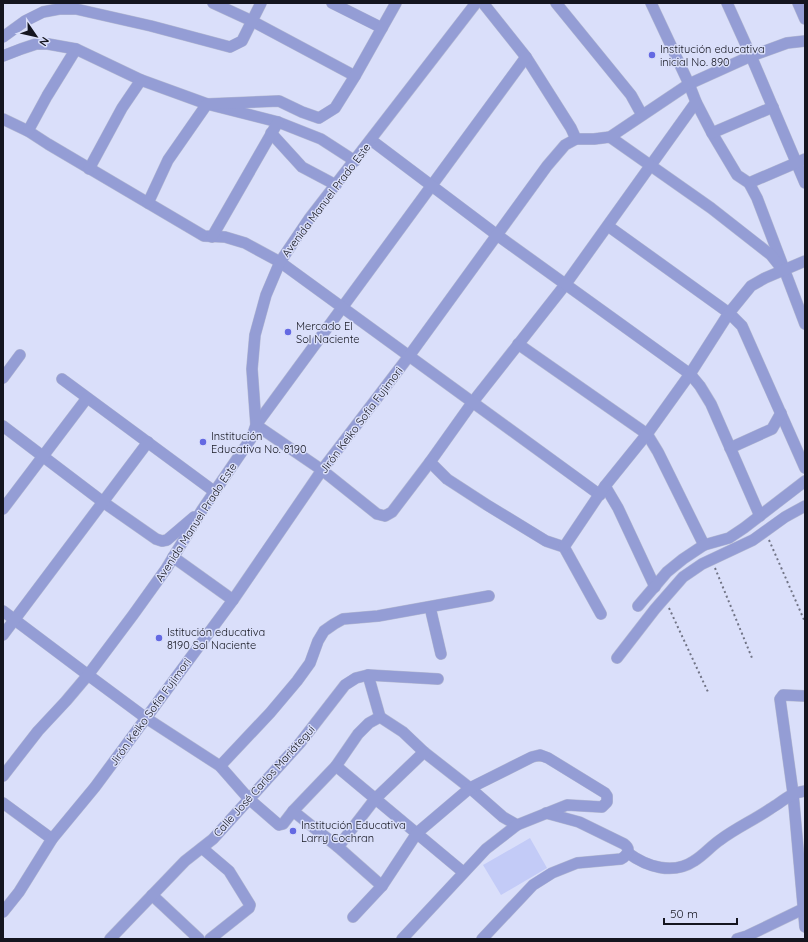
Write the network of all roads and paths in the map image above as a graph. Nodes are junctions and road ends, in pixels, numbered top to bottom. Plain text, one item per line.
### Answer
1 (214, 3) edge
2 (261, 3) edge
3 (332, 3) edge
4 (396, 3) edge
5 (476, 3) edge
6 (483, 3) edge
7 (556, 3) edge
8 (651, 3) edge
9 (727, 3) edge
10 (798, 3) edge
11 (805, 19) edge
12 (252, 21) junction
13 (22, 23) junction
14 (3, 27) edge
15 (382, 28) junction
16 (3, 37) edge
17 (805, 40) edge
18 (76, 49) junction
19 (3, 56) edge
20 (751, 56) junction
21 (526, 57) junction
22 (355, 76) junction
23 (141, 80) junction
24 (689, 84) junction
25 (696, 102) junction
26 (207, 104) junction
27 (773, 107) junction
28 (642, 115) junction
29 (3, 118) edge
30 (278, 122) junction
31 (28, 131) junction
32 (271, 133) junction
33 (712, 133) junction
34 (610, 137) junction
35 (576, 139) junction
36 (371, 140) junction
37 (355, 161) junction
38 (801, 161) edge
39 (650, 165) junction
40 (88, 168) junction
41 (749, 183) junction
42 (805, 183) edge
43 (336, 185) junction
44 (432, 186) junction
45 (148, 203) junction
46 (608, 226) junction
47 (497, 235) junction
48 (212, 237) junction
49 (805, 261) edge
50 (280, 262) junction
51 (783, 270) junction
52 (565, 285) junction
53 (801, 302) edge
54 (342, 307) junction
55 (729, 313) junction
56 (805, 324) edge
57 (518, 344) junction
58 (20, 355) dead end
59 (409, 356) junction
60 (690, 374) junction
61 (3, 378) edge
62 (62, 379) dead end
63 (88, 398) junction
64 (472, 403) junction
65 (781, 413) junction
66 (256, 425) junction
67 (3, 426) edge
68 (647, 434) junction
69 (148, 442) junction
70 (730, 448) junction
71 (43, 456) junction
72 (430, 462) junction
73 (805, 468) edge
74 (322, 470) junction
75 (805, 481) edge
76 (602, 490) junction
77 (215, 492) junction
78 (103, 502) junction
79 (805, 506) edge
80 (3, 509) edge
81 (202, 510) junction
82 (760, 516) junction
83 (765, 532) junction
84 (704, 545) junction
85 (564, 546) junction
86 (173, 557) junction
87 (712, 559) junction
88 (654, 587) junction
89 (489, 596) dead end
90 (664, 598) junction
91 (232, 600) junction
92 (638, 606) dead end
93 (430, 607) junction
94 (3, 611) edge
95 (601, 614) dead end
96 (14, 620) junction
97 (805, 622) edge
98 (3, 635) edge
99 (441, 654) dead end
100 (618, 658) dead end
101 (752, 658) dead end
102 (368, 675) junction
103 (88, 676) junction
104 (438, 679) dead end
105 (708, 692) dead end
106 (805, 696) edge
107 (380, 717) junction
108 (146, 718) junction
109 (424, 752) junction
110 (220, 766) junction
111 (336, 766) junction
112 (3, 776) edge
113 (470, 788) junction
114 (805, 791) edge
115 (793, 794) junction
116 (249, 799) junction
117 (375, 799) junction
118 (3, 803) edge
119 (293, 811) junction
120 (546, 813) junction
121 (517, 825) junction
122 (417, 833) junction
123 (52, 838) junction
124 (338, 847) junction
125 (202, 848) junction
126 (628, 853) junction
127 (463, 872) junction
128 (382, 886) junction
129 (152, 895) junction
130 (804, 908) edge
131 (3, 912) edge
132 (353, 917) dead end
133 (805, 927) edge
134 (110, 939) edge
135 (199, 939) edge
136 (210, 939) edge
137 (402, 939) edge
138 (482, 939) edge
139 (736, 939) edge

1 - 12 street
2 - 12 street
3 - 15 street
4 - 15 street
5 - 36 street, Avenida Manuel Prado Este
6 - 21 street
7 - 28 street
8 - 24 street
9 - 20 street
10 - 11 street
12 - 13 street
12 - 22 street
13 - 14 street
13 - 16 street
15 - 22 street
17 - 20 street
18 - 19 street
18 - 23 street
18 - 31 street
20 - 24 street
20 - 27 street
21 - 35 street
21 - 44 street
22 - 26 street
23 - 26 street
23 - 40 street
24 - 25 street
24 - 28 street
25 - 33 street
25 - 39 street
26 - 30 street
26 - 45 street
27 - 33 street
27 - 38 street
28 - 34 street
29 - 31 street
30 - 32 street
30 - 37 street
31 - 40 street
32 - 43 street
32 - 48 street
33 - 41 street
34 - 35 street
34 - 39 street
35 - 47 street, Jirón Keiko Sofia Fujimori
36 - 37 street, Avenida Manuel Prado Este
36 - 44 street
37 - 43 street, Avenida Manuel Prado Este
38 - 41 street
38 - 42 street
39 - 46 street
39 - 51 street
40 - 45 street
41 - 51 street
43 - 50 street, Avenida Manuel Prado Este
44 - 47 street
44 - 54 street
45 - 48 street
46 - 52 street
46 - 55 street
47 - 52 street
47 - 59 street, Jirón Keiko Sofia Fujimori
48 - 50 street
49 - 51 street
50 - 54 street
50 - 66 street, Avenida Manuel Prado Este
51 - 53 street
51 - 55 street
52 - 57 street
52 - 60 street
53 - 56 street
54 - 59 street
54 - 66 street
55 - 60 street
55 - 65 street
57 - 64 street
57 - 68 street
58 - 61 street
59 - 64 street
59 - 74 street, Jirón Keiko Sofia Fujimori
60 - 68 street
60 - 70 street
62 - 63 street
63 - 69 street
63 - 71 street
64 - 72 street
64 - 76 street
65 - 70 street
65 - 73 street
66 - 74 street
66 - 77 street, Avenida Manuel Prado Este
67 - 71 street
68 - 76 street
68 - 84 street
69 - 77 street
69 - 78 street
70 - 82 street
71 - 78 street
71 - 80 street
72 - 74 street
72 - 85 street
74 - 91 street, Jirón Keiko Sofia Fujimori
75 - 82 street
76 - 85 street
76 - 88 street
77 - 81 street, Avenida Manuel Prado Este
78 - 81 street
78 - 96 street
79 - 83 street
81 - 86 street, Avenida Manuel Prado Este
82 - 84 street
83 - 87 street
83 - 97 path
84 - 88 street
85 - 95 street
86 - 91 street
86 - 103 street, Avenida Manuel Prado Este
87 - 90 street
87 - 101 path
88 - 92 street
89 - 93 street
90 - 100 street
90 - 105 path
91 - 108 street, Jirón Keiko Sofia Fujimori
93 - 99 street
93 - 110 street
94 - 96 street
96 - 98 street
96 - 103 street
102 - 104 street, Calle José Carlos Mariátegui
102 - 107 street
102 - 116 street, Calle José Carlos Mariátegui
103 - 108 street
103 - 112 street, Avenida Manuel Prado Este
106 - 115 street
107 - 109 street
107 - 111 street
108 - 110 street
108 - 123 street, Jirón Keiko Sofia Fujimori
109 - 113 street
109 - 117 street
110 - 116 street
111 - 117 street
111 - 119 street
113 - 120 street
113 - 121 street
113 - 122 street
114 - 115 street
115 - 126 street
115 - 130 street
116 - 119 street
116 - 125 street, Calle José Carlos Mariátegui
117 - 122 street
117 - 124 street
118 - 123 street
119 - 124 street
120 - 121 street
120 - 126 street
121 - 127 street
122 - 127 street
122 - 128 street
123 - 131 street, Jirón Keiko Sofia Fujimori
124 - 128 street
125 - 129 street, Calle José Carlos Mariátegui
125 - 136 street
126 - 138 street
127 - 137 street
128 - 132 street
129 - 134 street, Calle José Carlos Mariátegui
129 - 135 street
130 - 133 street
130 - 139 street

